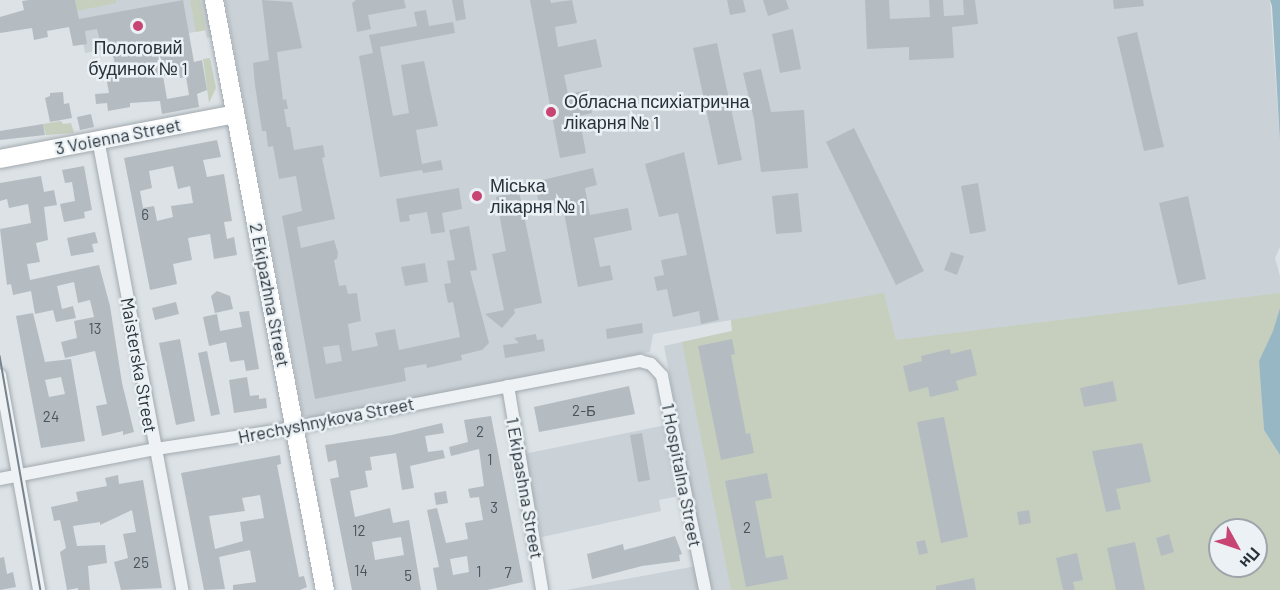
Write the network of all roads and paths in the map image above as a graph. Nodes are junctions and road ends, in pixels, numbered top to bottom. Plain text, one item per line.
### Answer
1 (214, 0) edge
2 (235, 114) junction
3 (98, 139) junction
4 (0, 159) edge
5 (651, 364) joint
6 (0, 375) edge
7 (508, 386) junction
8 (295, 427) junction
9 (156, 449) junction
10 (18, 475) junction
11 (0, 479) edge
12 (39, 590) edge
13 (182, 590) edge
14 (325, 590) edge
15 (542, 590) edge
16 (705, 590) edge

1 - 2 street, 2 Ekipazhna Street
2 - 3 street, 3 Voienna Street
2 - 8 street, 2 Ekipazhna Street
3 - 4 street, 3 Voienna Street
3 - 9 street, Maisterska Street
5 - 7 street, Hrechyshnykova Street
5 - 16 street, 1 Hospitalna Street
6 - 10 street
7 - 8 street, Hrechyshnykova Street
7 - 15 street, 1 Ekipashna Street
8 - 9 street, Hrechyshnykova Street
8 - 14 street, 2 Ekipazhna Street
9 - 10 street, Hrechyshnykova Street
9 - 13 street, Maisterska Street
10 - 11 street, Hrechyshnykova Street
10 - 12 street

